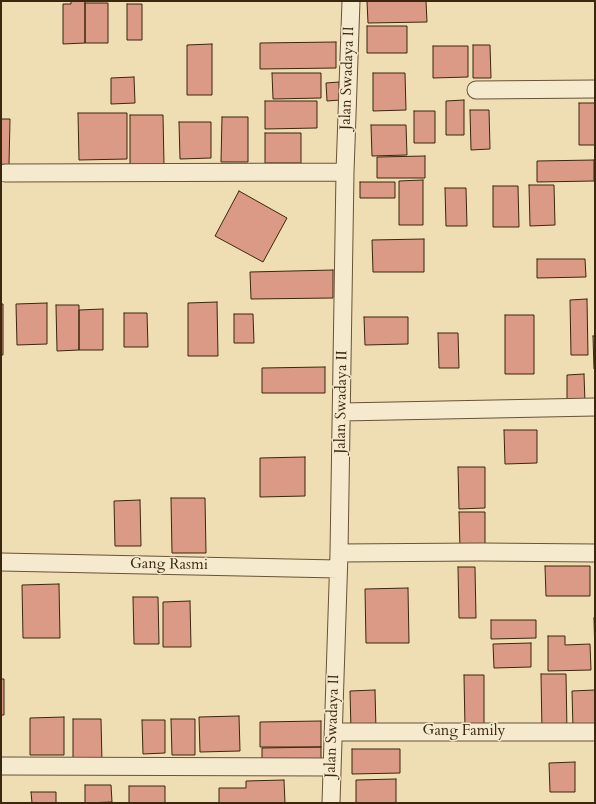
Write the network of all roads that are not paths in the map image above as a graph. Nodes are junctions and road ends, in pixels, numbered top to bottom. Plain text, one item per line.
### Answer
1 (351, 1) edge
2 (476, 90) dead end
3 (595, 90) edge
4 (345, 172) junction
5 (5, 173) dead end
6 (595, 407) edge
7 (342, 412) junction
8 (595, 553) edge
9 (338, 561) junction
10 (1, 562) edge
11 (333, 732) junction
12 (595, 732) edge
13 (1, 766) edge
14 (332, 767) junction
15 (331, 803) edge

1 - 4 street, Jalan Swadaya II
2 - 3 street
4 - 5 street
4 - 7 street, Jalan Swadaya II
6 - 7 street
7 - 9 street, Jalan Swadaya II
8 - 9 street, Gang Rasmi
9 - 10 street, Gang Rasmi
9 - 11 street, Jalan Swadaya II
11 - 12 street, Gang Family
11 - 14 street, Jalan Swadaya II
13 - 14 street
14 - 15 street, Jalan Swadaya II

